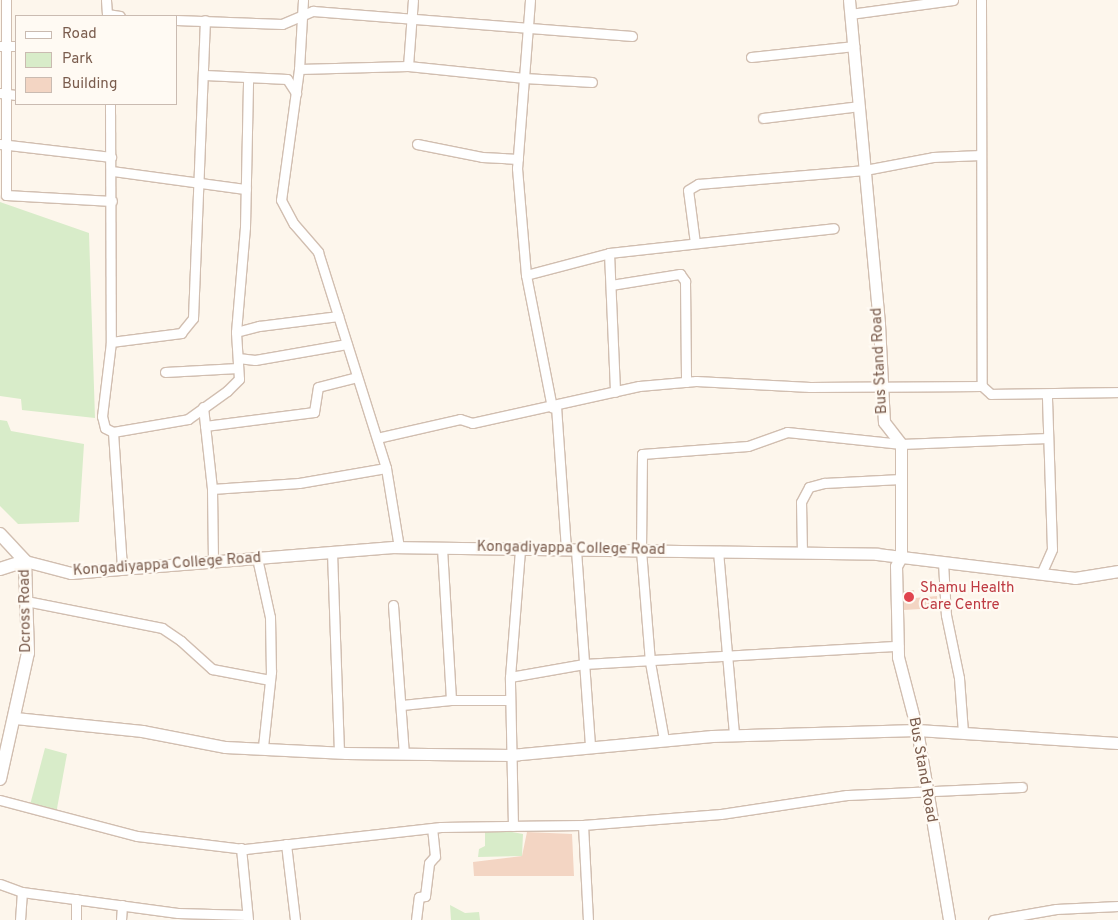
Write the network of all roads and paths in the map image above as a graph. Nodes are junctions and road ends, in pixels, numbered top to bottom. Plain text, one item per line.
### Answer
1 (6, 0) edge
2 (106, 0) edge
3 (303, 0) edge
4 (413, 0) edge
5 (530, 0) edge
6 (849, 0) edge
7 (953, 0) edge
8 (981, 0) edge
9 (850, 14) junction
10 (107, 15) edge
11 (302, 17) junction
12 (412, 18) junction
13 (178, 20) edge
14 (205, 20) junction
15 (528, 26) junction
16 (632, 36) dead end
17 (2, 46) edge
18 (15, 46) edge
19 (854, 46) junction
20 (750, 56) dead end
21 (408, 66) junction
22 (299, 69) junction
23 (205, 75) junction
24 (248, 78) junction
25 (524, 78) junction
26 (592, 82) dead end
27 (2, 93) edge
28 (296, 93) junction
29 (15, 95) edge
30 (110, 105) edge
31 (859, 106) junction
32 (763, 118) dead end
33 (3, 144) edge
34 (417, 144) dead end
35 (981, 155) junction
36 (111, 157) junction
37 (518, 160) junction
38 (865, 170) junction
39 (112, 171) junction
40 (200, 185) junction
41 (246, 189) junction
42 (112, 201) junction
43 (834, 228) dead end
44 (695, 243) junction
45 (609, 253) junction
46 (526, 275) junction
47 (611, 285) junction
48 (338, 316) junction
49 (236, 332) junction
50 (111, 342) junction
51 (347, 344) junction
52 (238, 358) junction
53 (238, 368) junction
54 (165, 372) dead end
55 (357, 377) junction
56 (686, 382) junction
57 (982, 386) junction
58 (882, 387) junction
59 (615, 392) junction
60 (1118, 392) edge
61 (1047, 396) junction
62 (554, 406) junction
63 (203, 407) junction
64 (206, 426) junction
65 (113, 432) junction
66 (376, 438) junction
67 (1048, 438) junction
68 (901, 444) junction
69 (386, 468) junction
70 (901, 479) junction
71 (212, 489) junction
72 (0, 534) edge
73 (399, 547) junction
74 (442, 548) junction
75 (520, 549) junction
76 (571, 549) junction
77 (641, 550) junction
78 (718, 551) junction
79 (332, 552) junction
80 (802, 553) junction
81 (901, 557) junction
82 (257, 558) junction
83 (25, 561) junction
84 (213, 562) junction
85 (943, 562) junction
86 (0, 569) edge
87 (122, 569) junction
88 (1118, 571) edge
89 (1041, 574) junction
90 (26, 601) junction
91 (393, 605) dead end
92 (898, 646) junction
93 (728, 655) junction
94 (650, 662) junction
95 (584, 664) junction
96 (510, 677) junction
97 (270, 680) junction
98 (451, 700) junction
99 (510, 700) junction
100 (402, 705) junction
101 (15, 718) junction
102 (917, 730) junction
103 (963, 733) junction
104 (734, 735) junction
105 (664, 740) junction
106 (1118, 743) edge
107 (590, 747) junction
108 (263, 748) junction
109 (339, 753) junction
110 (404, 754) junction
111 (511, 755) junction
112 (0, 779) edge
113 (1022, 787) dead end
114 (926, 790) junction
115 (0, 800) edge
116 (583, 825) junction
117 (513, 826) junction
118 (432, 828) junction
119 (286, 844) junction
120 (241, 848) junction
121 (0, 884) edge
122 (22, 892) junction
123 (76, 899) junction
124 (122, 905) junction
125 (1118, 906) edge
126 (248, 917) edge
127 (20, 920) edge
128 (76, 920) edge
129 (121, 920) edge
130 (295, 920) edge
131 (416, 920) edge
132 (588, 920) edge
133 (949, 920) edge
134 (993, 920) edge

1 - 17 street
2 - 10 street
3 - 11 street
4 - 12 street
5 - 15 street
6 - 9 street, Bus Stand Road
7 - 9 street
8 - 35 street
9 - 19 street, Bus Stand Road
11 - 12 street
11 - 14 street
11 - 22 street
12 - 15 street
12 - 21 street
13 - 14 street
14 - 23 street
15 - 16 street
15 - 25 street
17 - 18 street
17 - 27 street
19 - 20 street
19 - 31 street, Bus Stand Road
21 - 22 street
21 - 25 street
22 - 28 street
23 - 24 street
23 - 40 street
24 - 28 street
24 - 41 street
25 - 26 street
25 - 37 street
27 - 29 street
27 - 33 street
28 - 48 street
30 - 36 street
31 - 32 street
31 - 38 street, Bus Stand Road
33 - 36 street
33 - 42 street
34 - 37 street
35 - 38 street
35 - 57 street
36 - 39 street
37 - 46 street
38 - 44 street
38 - 58 street, Bus Stand Road
39 - 40 street
39 - 42 street
40 - 41 street
40 - 50 street
41 - 49 street
42 - 50 street
43 - 44 street
44 - 45 street
45 - 46 street
45 - 47 street
46 - 62 street
47 - 56 street
47 - 59 street
48 - 49 street
48 - 51 street
49 - 52 street
50 - 65 street
51 - 52 street
51 - 55 street
52 - 53 street
53 - 54 street
53 - 63 street
55 - 64 street
55 - 66 street
56 - 58 street
56 - 59 street
57 - 58 street
57 - 61 street
58 - 68 street, Bus Stand Road
59 - 62 street
60 - 61 street
61 - 67 street
62 - 66 street
62 - 76 street
63 - 64 street
63 - 65 street
64 - 71 street
65 - 87 street
66 - 69 street
67 - 68 street
67 - 89 street
68 - 70 street, Bus Stand Road
68 - 77 street
69 - 71 street
69 - 73 street
70 - 80 street
70 - 81 street, Bus Stand Road
71 - 84 street
72 - 83 main road
73 - 74 street, Kongadiyappa College Road
73 - 79 street, Kongadiyappa College Road
74 - 75 street, Kongadiyappa College Road
74 - 98 street
75 - 76 street, Kongadiyappa College Road
75 - 96 street
76 - 77 street, Kongadiyappa College Road
76 - 95 street
77 - 78 street, Kongadiyappa College Road
77 - 94 street
78 - 80 street, Kongadiyappa College Road
78 - 93 street
79 - 82 street, Kongadiyappa College Road
79 - 109 street
80 - 81 street, Kongadiyappa College Road
81 - 85 street, Kongadiyappa College Road
81 - 92 street, Bus Stand Road
82 - 84 street, Kongadiyappa College Road
82 - 97 street
83 - 86 main road
83 - 87 street, Kongadiyappa College Road
83 - 90 main road, Dcross Road
84 - 87 street, Kongadiyappa College Road
85 - 89 street, Kongadiyappa College Road
85 - 103 street
88 - 89 street, Kongadiyappa College Road
90 - 97 street
90 - 101 main road, Dcross Road
91 - 100 street
92 - 93 street
92 - 102 street, Bus Stand Road
93 - 94 street
93 - 104 street
94 - 95 street
94 - 105 street
95 - 96 street
95 - 107 street
96 - 99 street
97 - 108 street
98 - 99 street
98 - 100 street
99 - 111 street
100 - 110 street
101 - 108 street
101 - 112 main road, Dcross Road
102 - 103 street
102 - 104 street
102 - 114 street, Bus Stand Road
103 - 106 street
104 - 105 street
105 - 107 street
107 - 111 street
108 - 109 street
109 - 110 street
110 - 111 street
111 - 117 street
113 - 114 street
114 - 116 street
114 - 133 street, Bus Stand Road
115 - 120 street
116 - 117 street
116 - 132 street
117 - 118 street
118 - 119 street
118 - 131 street
119 - 120 street
119 - 130 street
120 - 126 street
121 - 122 street
122 - 123 street
122 - 127 street
123 - 124 street
123 - 128 street
124 - 126 street
124 - 129 street
125 - 134 street

